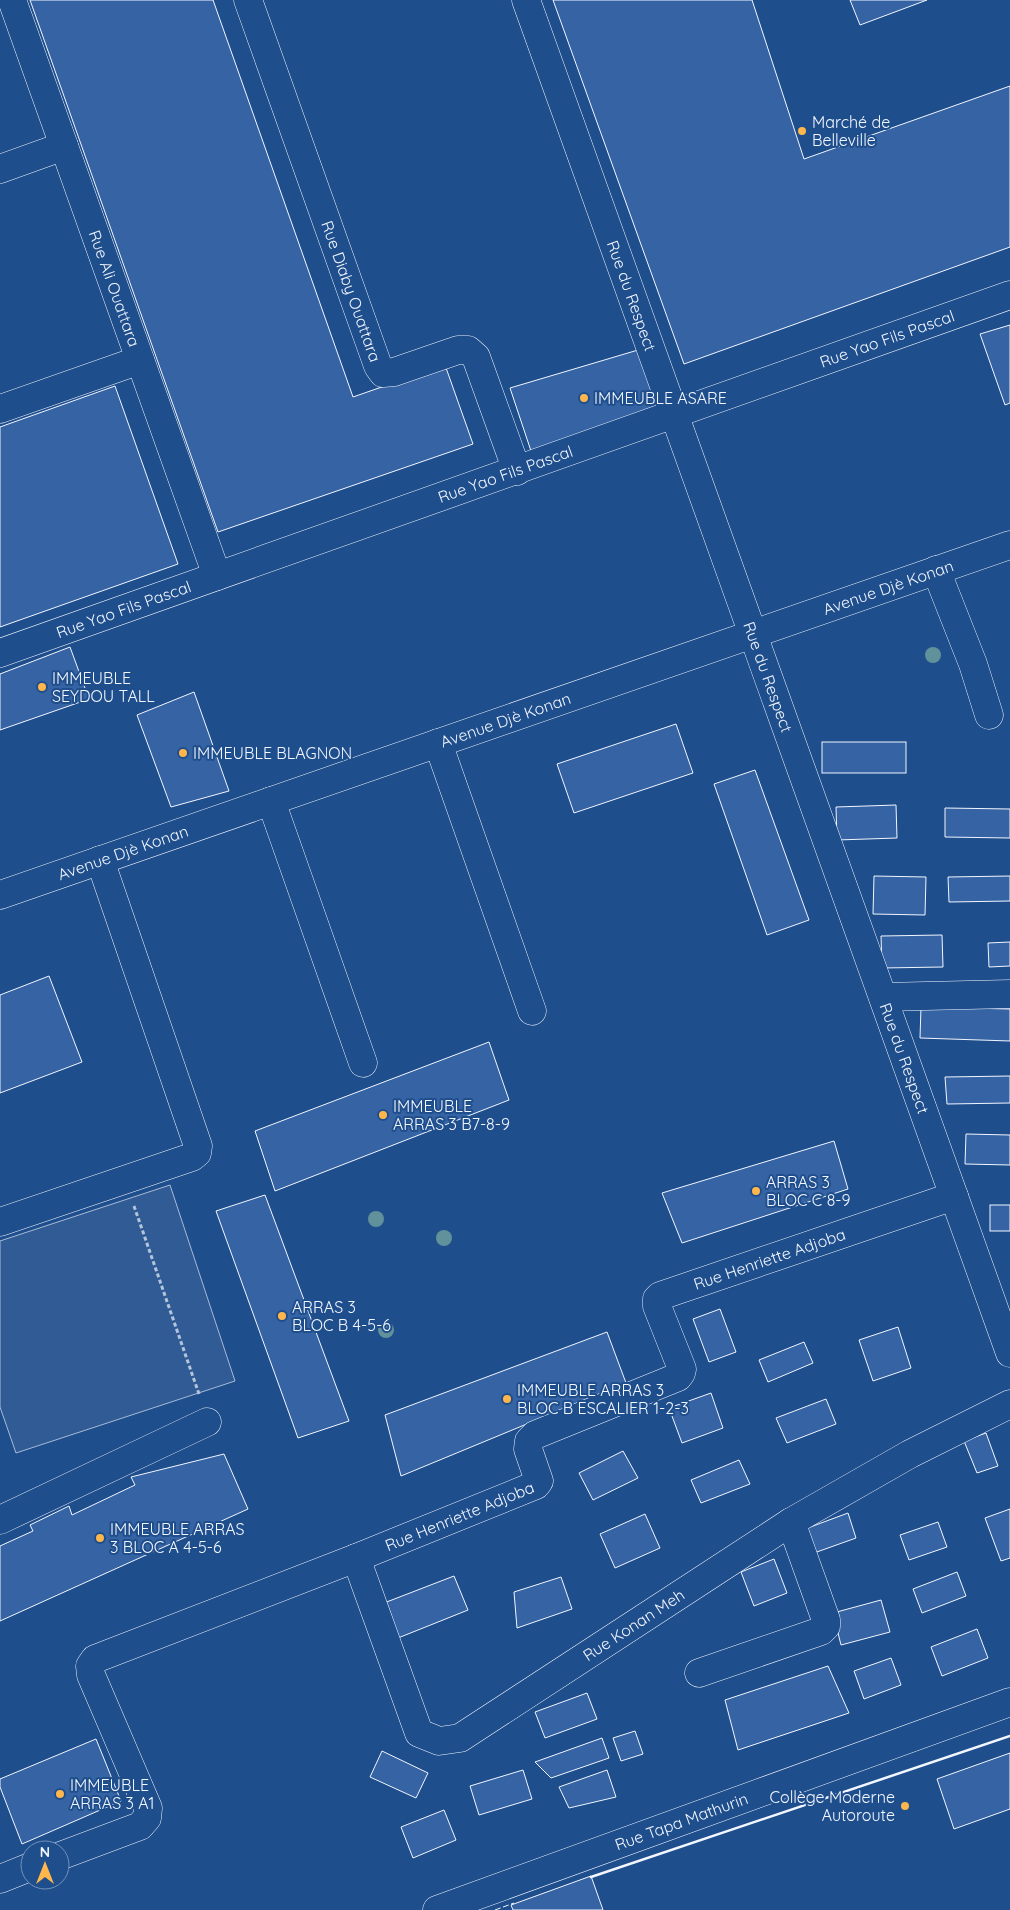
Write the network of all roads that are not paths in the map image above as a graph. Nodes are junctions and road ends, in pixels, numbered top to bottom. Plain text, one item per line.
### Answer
1 (12, 0) edge
2 (248, 0) edge
3 (526, 0) edge
4 (64, 146) junction
5 (0, 168) edge
6 (1010, 295) edge
7 (140, 360) junction
8 (0, 409) edge
9 (675, 415) junction
10 (517, 471) junction
11 (1010, 545) edge
12 (936, 570) junction
13 (217, 576) junction
14 (753, 634) junction
15 (0, 653) edge
16 (989, 715) dead end
17 (438, 743) junction
18 (271, 801) junction
19 (100, 860) junction
20 (0, 895) edge
21 (1010, 994) edge
22 (883, 997) junction
23 (532, 1011) dead end
24 (363, 1063) dead end
25 (954, 1196) junction
26 (0, 1222) edge
27 (1010, 1353) edge
28 (1010, 1404) edge
29 (207, 1422) road end
30 (0, 1520) edge
31 (791, 1522) junction
32 (356, 1558) junction
33 (699, 1673) dead end
34 (1010, 1702) edge
35 (70, 1852) edge
36 (20, 1871) edge
37 (0, 1879) edge
38 (437, 1910) edge

1 - 4 street, Rue Ali Ouattara
2 - 10 street, Rue Diaby Ouattara
3 - 9 street, Rue du Respect
4 - 5 street
4 - 7 street, Rue Ali Ouattara
6 - 9 street, Rue Yao Fils Pascal
7 - 8 street
7 - 13 street, Rue Ali Ouattara
9 - 10 street, Rue Yao Fils Pascal
9 - 14 street, Rue du Respect
10 - 13 street, Rue Yao Fils Pascal
11 - 12 street, Avenue Djè Konan
12 - 14 street, Avenue Djè Konan
12 - 16 street
13 - 15 street, Rue Yao Fils Pascal
14 - 17 street, Avenue Djè Konan
14 - 22 street, Rue du Respect
17 - 18 street, Avenue Djè Konan
17 - 23 street
18 - 19 street, Avenue Djè Konan
18 - 24 street
19 - 20 street, Avenue Djè Konan
19 - 26 street
21 - 22 street
22 - 25 street, Rue du Respect
25 - 27 street, Rue du Respect
25 - 32 street, Rue Henriette Adjoba
28 - 31 street, Rue Konan Meh
29 - 30 street
31 - 32 street, Rue Konan Meh
31 - 33 street
32 - 35 street, Rue Henriette Adjoba
34 - 38 street, Rue Tapa Mathurin
36 - 37 street

